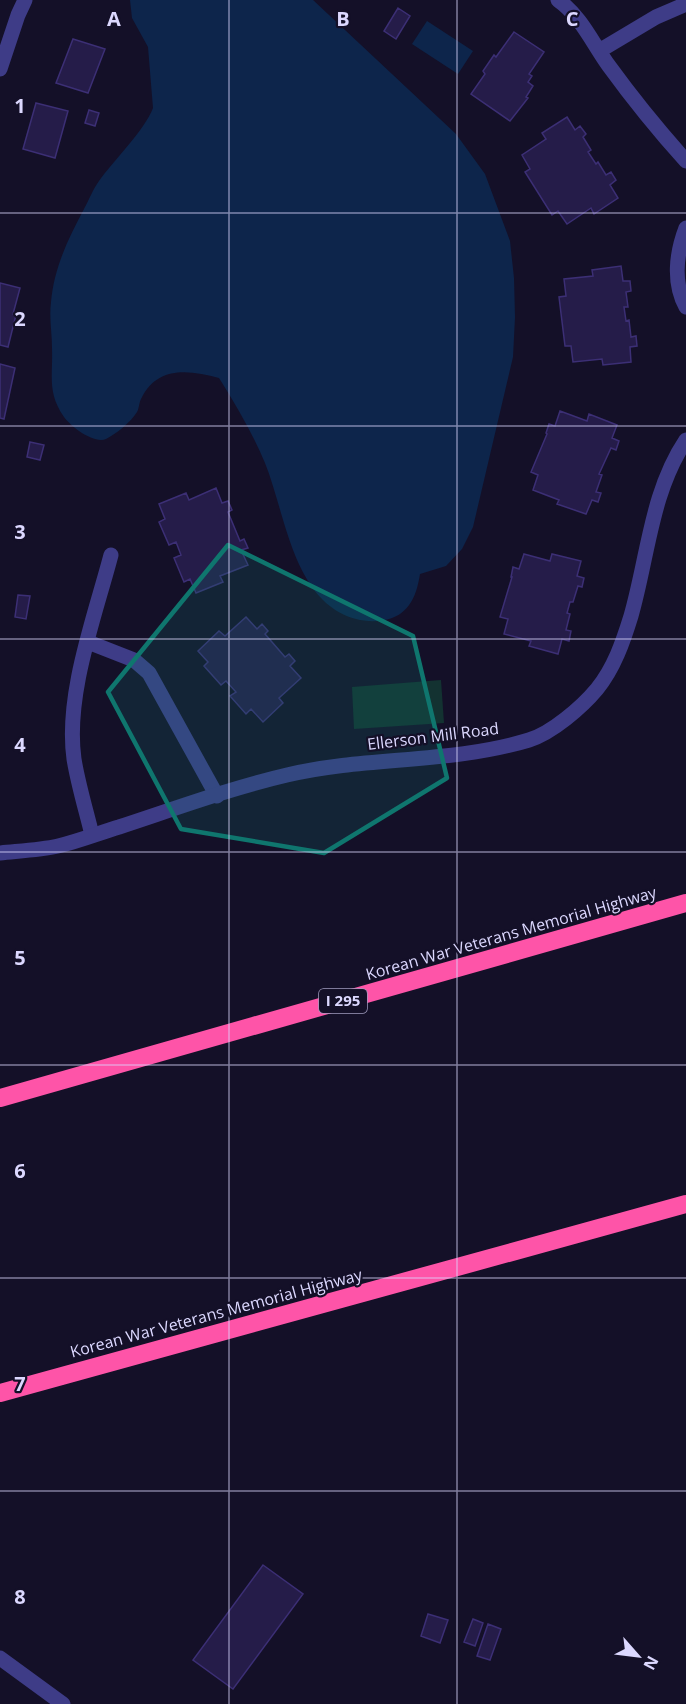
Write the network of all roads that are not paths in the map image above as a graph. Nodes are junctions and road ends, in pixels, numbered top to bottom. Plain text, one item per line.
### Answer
1 (25, 0) edge
2 (558, 0) edge
3 (686, 4) edge
4 (572, 5) edge
5 (599, 51) junction
6 (0, 69) edge
7 (686, 161) edge
8 (686, 228) edge
9 (686, 308) edge
10 (686, 440) edge
11 (111, 555) dead end
12 (88, 642) junction
13 (217, 796) junction
14 (92, 835) junction
15 (0, 853) edge
16 (686, 903) edge
17 (0, 1098) edge
18 (686, 1204) edge
19 (0, 1393) edge
20 (0, 1658) edge
21 (63, 1704) edge

1 - 6 street
2 - 4 street
3 - 5 street
4 - 5 street
5 - 7 street
8 - 9 street
10 - 13 street, Ellerson Mill Road
11 - 12 street
12 - 13 street
12 - 14 street
13 - 14 street, Ellerson Mill Road
14 - 15 street, Ellerson Mill Road
16 - 17 highway, Korean War Veterans Memorial Highway / I 295
18 - 19 highway, Korean War Veterans Memorial Highway
20 - 21 street

